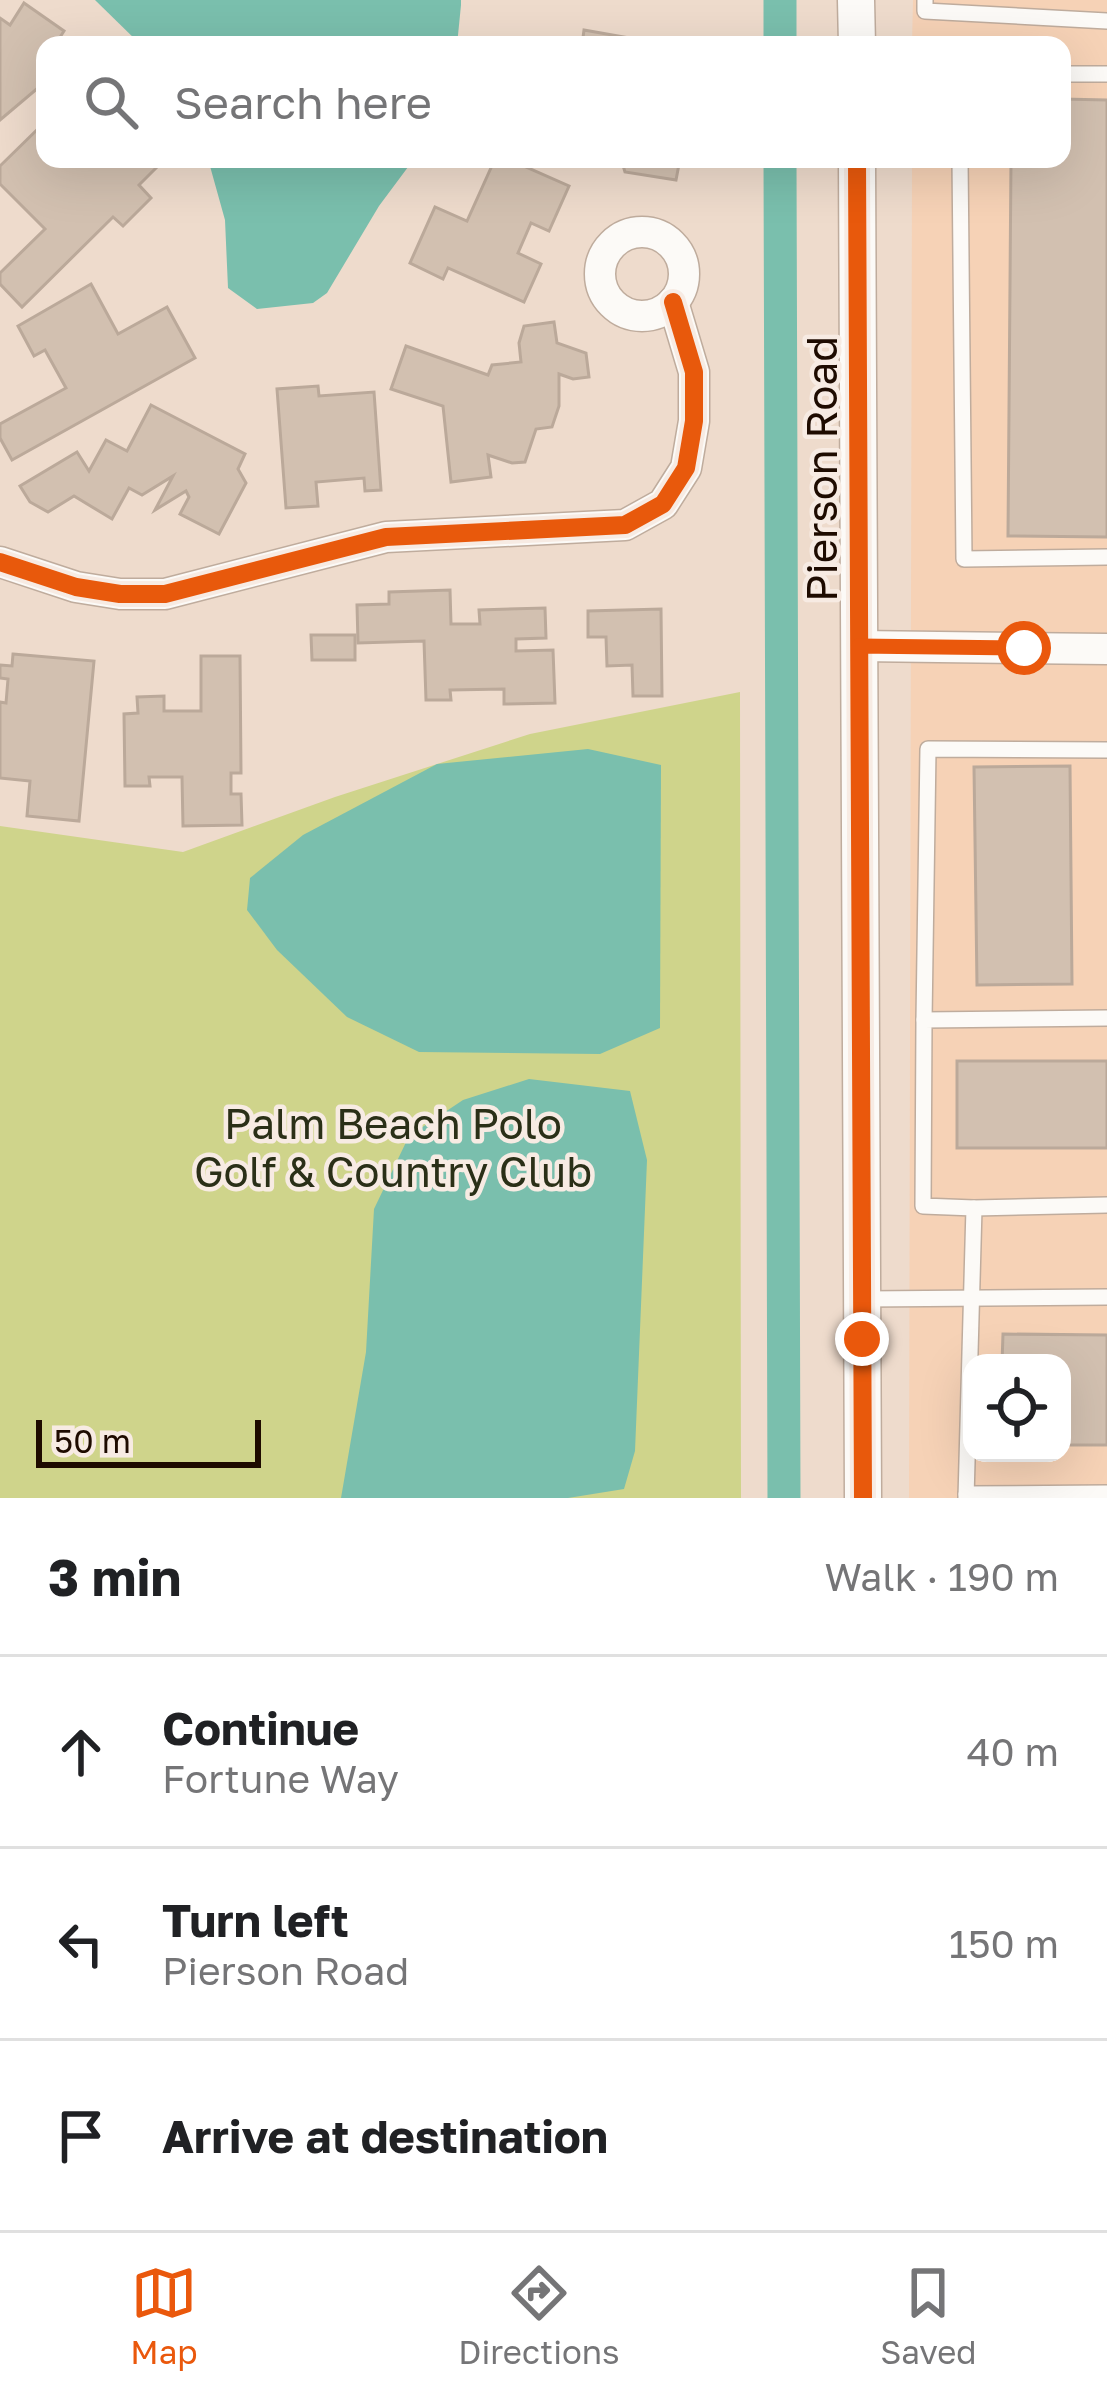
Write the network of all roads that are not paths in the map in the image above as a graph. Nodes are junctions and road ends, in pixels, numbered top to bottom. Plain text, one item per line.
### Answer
1 (856, 0) edge
2 (926, 0) edge
3 (1107, 21) edge
4 (857, 36) edge
5 (1071, 74) edge
6 (1107, 74) edge
7 (857, 168) edge
8 (960, 168) edge
9 (673, 302) dead end
10 (1107, 557) edge
11 (0, 562) edge
12 (859, 646) junction
13 (1107, 649) edge
14 (1107, 749) edge
15 (1107, 1018) edge
16 (924, 1021) junction
17 (1107, 1205) edge
18 (974, 1208) junction
19 (1107, 1298) edge
20 (862, 1299) junction
21 (972, 1299) junction
22 (1107, 1493) edge
23 (966, 1496) edge
24 (863, 1498) edge

1 - 4 street
2 - 3 lane
5 - 6 lane
7 - 12 street, Pierson Road
8 - 10 lane
9 - 11 street
12 - 13 street
12 - 20 street, Pierson Road
14 - 16 lane
15 - 16 lane
16 - 18 lane
17 - 18 lane
18 - 21 lane
19 - 21 lane
20 - 21 lane
20 - 24 street, Pierson Road
21 - 23 lane
22 - 23 lane

